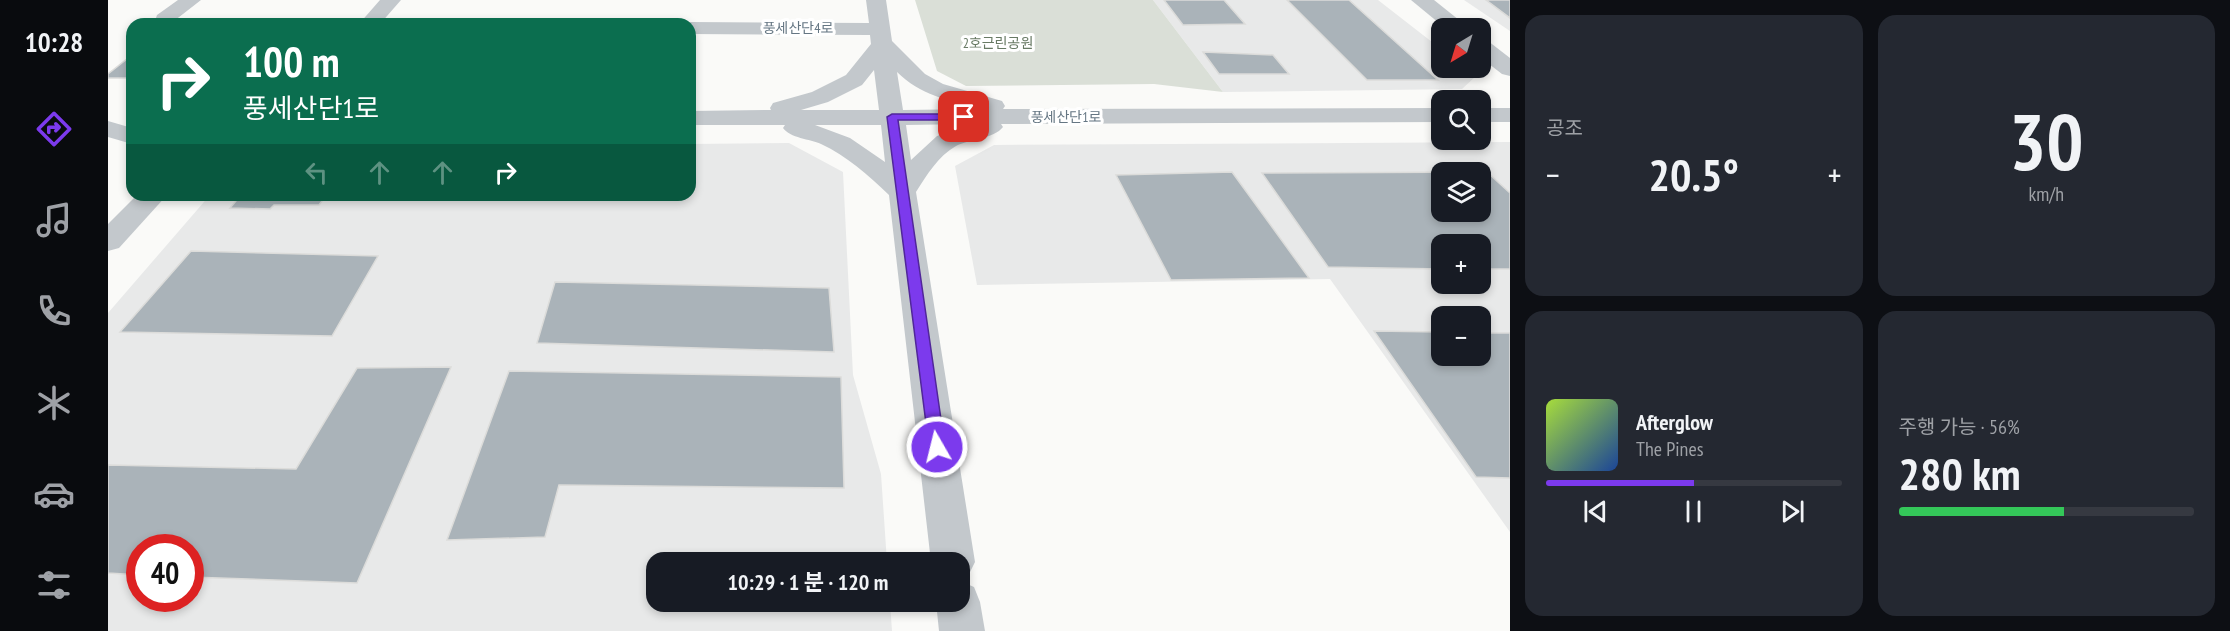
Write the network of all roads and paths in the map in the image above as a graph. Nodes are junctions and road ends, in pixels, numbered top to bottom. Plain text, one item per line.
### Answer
1 (191, 0) edge
2 (391, 0) edge
3 (876, 0) edge
4 (1421, 0) edge
5 (165, 18) edge
6 (374, 18) edge
7 (1445, 18) edge
8 (696, 26) edge
9 (882, 36) junction
10 (1491, 54) edge
11 (1510, 69) edge
12 (1431, 115) edge
13 (1491, 115) edge
14 (1510, 115) edge
15 (892, 117) junction
16 (1035, 117) junction
17 (108, 118) edge
18 (126, 118) edge
19 (696, 118) edge
20 (747, 118) junction
21 (108, 129) edge
22 (126, 134) edge
23 (902, 192) junction
24 (151, 201) edge
25 (136, 207) edge
26 (108, 241) edge
27 (952, 552) edge
28 (959, 612) edge
29 (962, 631) edge

1 - 5 street
2 - 6 street
3 - 9 street
4 - 7 street
8 - 9 street, 풍세산단4로
9 - 15 street
9 - 16 street
9 - 20 street
10 - 11 street
12 - 16 street, 풍세산단1로
13 - 14 street
15 - 16 street, 풍세산단1로
15 - 20 street, 풍세산단1로
15 - 23 street
16 - 23 street
17 - 18 street
19 - 20 street, 풍세산단1로
20 - 23 street
21 - 22 street
23 - 27 street
24 - 25 street
25 - 26 street
28 - 29 street

